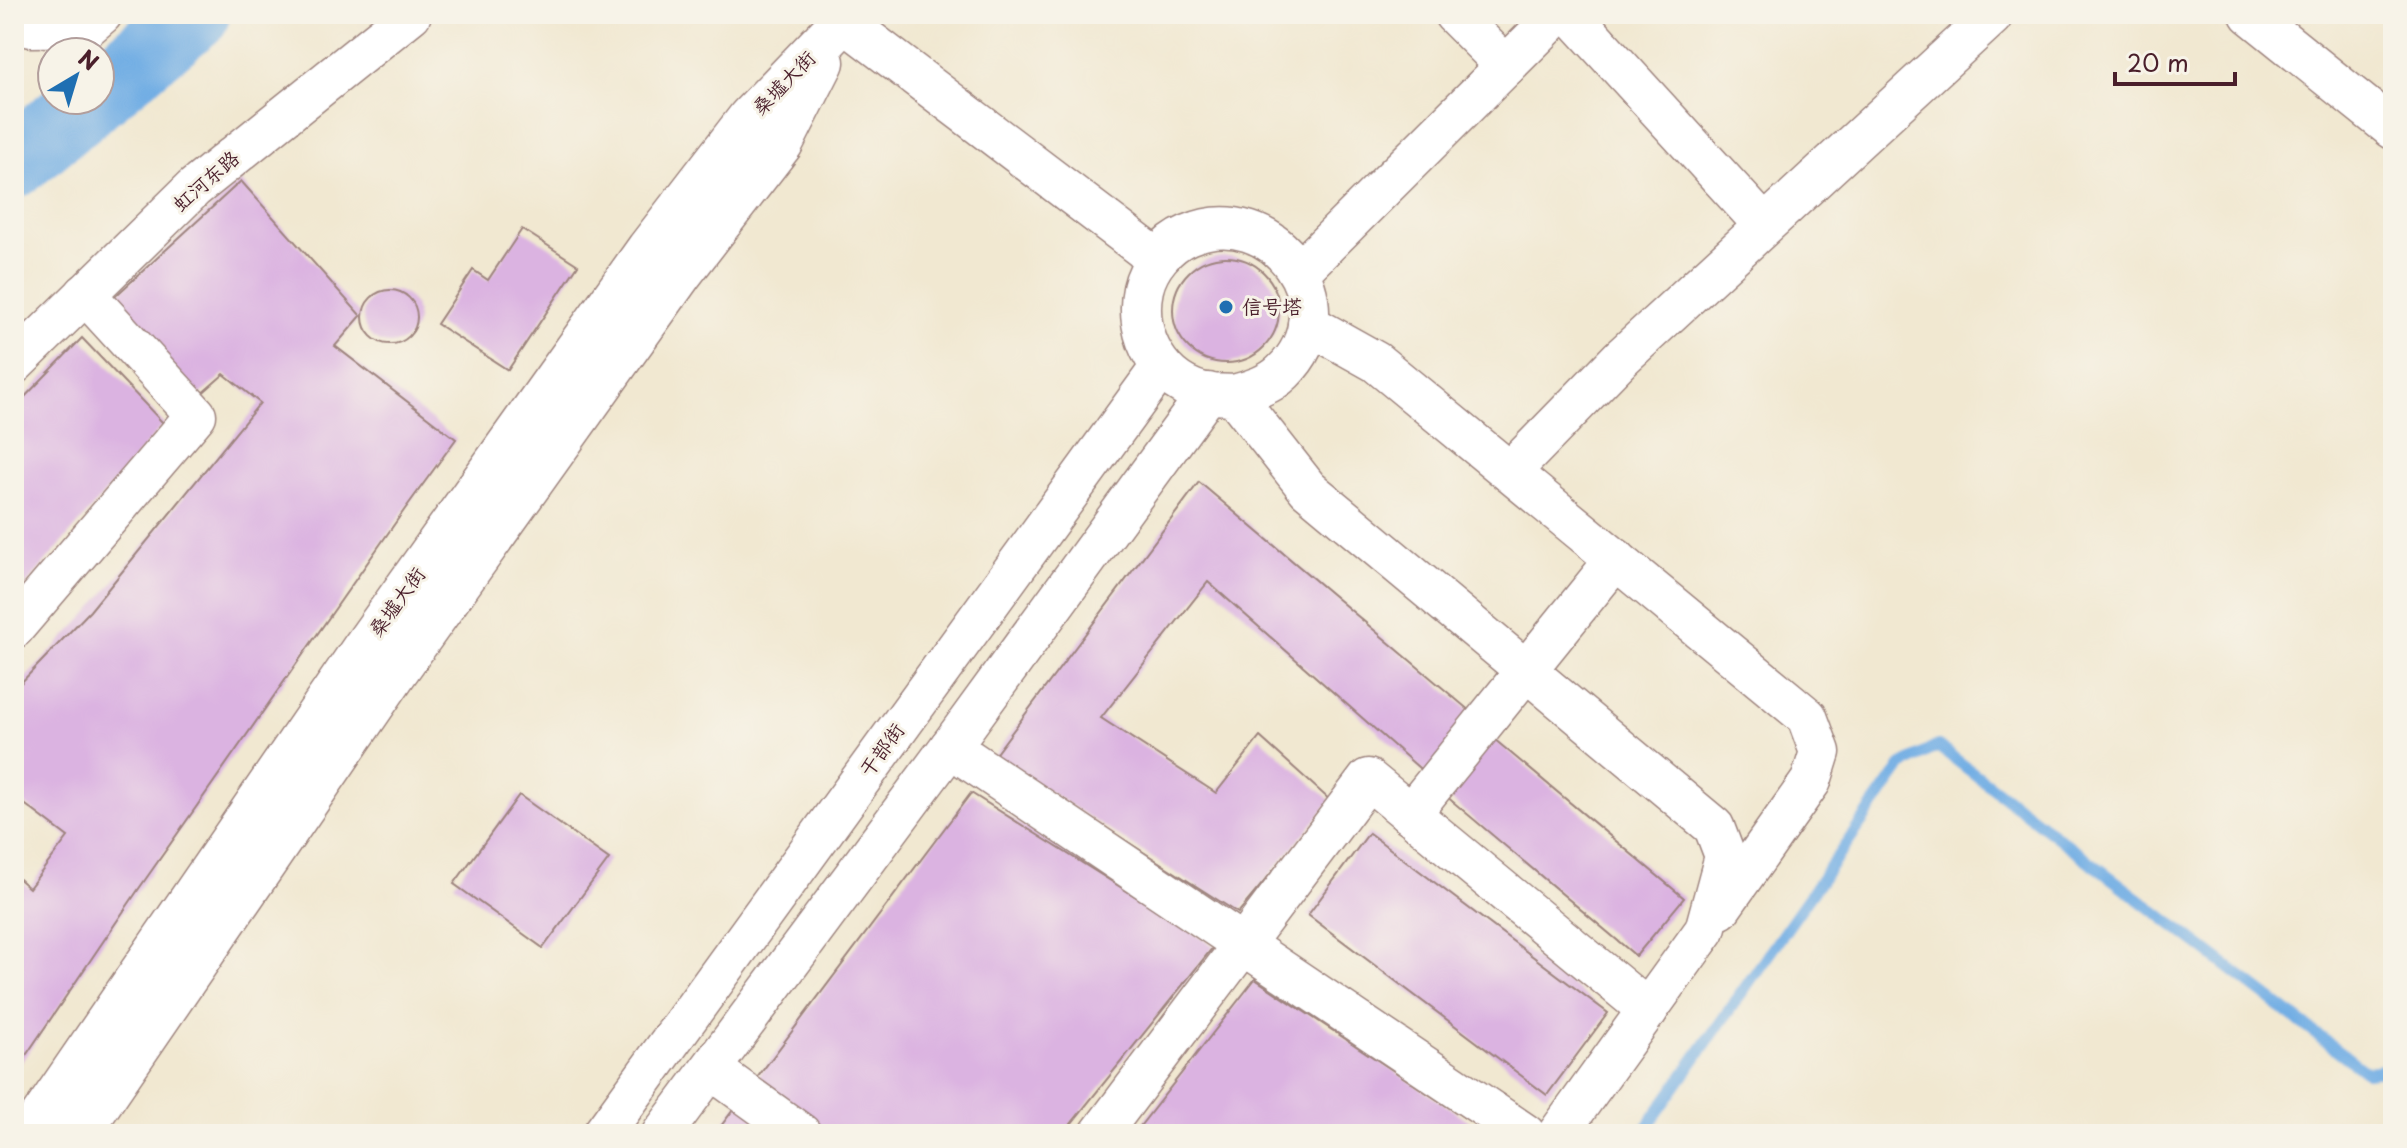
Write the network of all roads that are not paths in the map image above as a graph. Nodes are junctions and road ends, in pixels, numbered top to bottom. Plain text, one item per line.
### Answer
1 (16, 14) edge
2 (102, 14) edge
3 (411, 14) edge
4 (1454, 14) edge
5 (1558, 14) edge
6 (1571, 14) edge
7 (2250, 14) edge
8 (843, 16) edge
9 (1992, 16) dead end
10 (1506, 66) junction
11 (2393, 129) edge
12 (1764, 225) junction
13 (1157, 259) junction
14 (1299, 272) junction
15 (85, 294) junction
16 (1308, 324) junction
17 (14, 364) edge
18 (1161, 367) junction
19 (1221, 394) junction
20 (1510, 472) junction
21 (1616, 559) junction
22 (14, 628) edge
23 (1526, 671) junction
24 (950, 747) junction
25 (1410, 814) junction
26 (1705, 930) junction
27 (1244, 944) junction
28 (1648, 1010) junction
29 (711, 1069) junction
30 (31, 1134) edge
31 (78, 1134) edge
32 (603, 1134) edge
33 (662, 1134) edge
34 (801, 1134) edge
35 (1100, 1134) edge
36 (1525, 1134) edge
37 (1558, 1134) edge

1 - 2 street
3 - 15 street, 虹河东路
4 - 10 street
5 - 10 street
6 - 12 street
7 - 11 street
8 - 13 street
8 - 30 main road, 桑墟大街
8 - 31 main road, 桑墟大街
9 - 12 street
10 - 14 street
12 - 20 street
13 - 14 street
13 - 18 street
14 - 16 street
15 - 17 street, 虹河东路
15 - 22 street
16 - 19 street
16 - 20 street
18 - 19 street
18 - 32 street, 干部街
19 - 23 street
19 - 24 street
20 - 21 street
21 - 23 street
21 - 26 street
23 - 25 street
23 - 26 street
24 - 27 street
24 - 29 street
25 - 27 street
25 - 28 street
26 - 28 street
27 - 35 street
27 - 36 street
28 - 37 street
29 - 33 street
29 - 34 street

